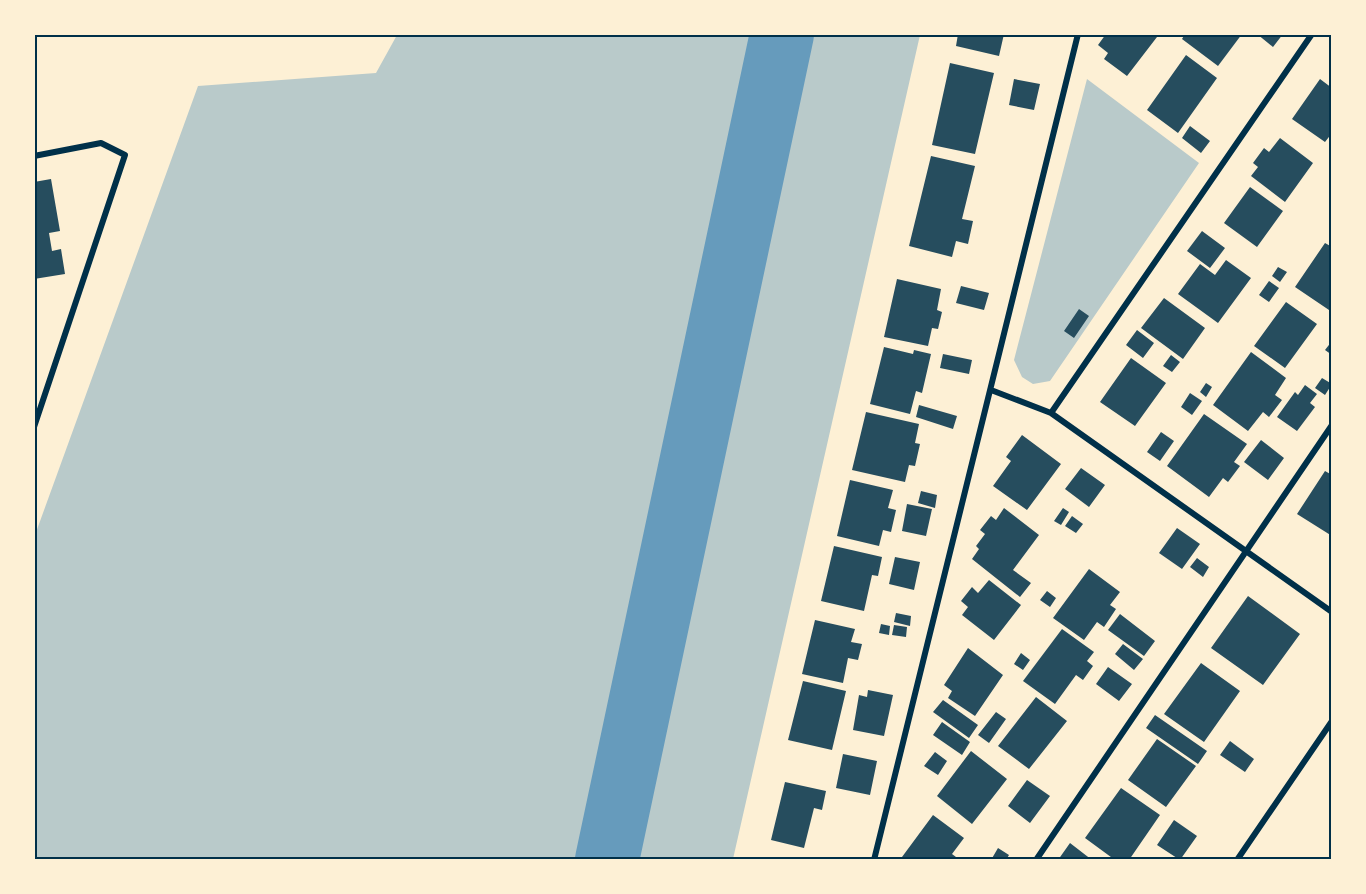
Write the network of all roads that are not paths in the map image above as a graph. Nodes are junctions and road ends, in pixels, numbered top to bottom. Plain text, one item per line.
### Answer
1 (1078, 34) edge
2 (1312, 34) edge
3 (34, 156) edge
4 (991, 390) junction
5 (1051, 413) junction
6 (36, 420) edge
7 (1332, 425) edge
8 (34, 427) edge
9 (1246, 551) junction
10 (1332, 612) edge
11 (1332, 721) edge
12 (874, 860) edge
13 (1036, 860) edge
14 (1237, 860) edge

1 - 4 street
2 - 5 street
3 - 6 street
4 - 5 street
4 - 12 street
5 - 9 street
6 - 8 street
7 - 9 street
9 - 10 street
9 - 13 street
11 - 14 street

